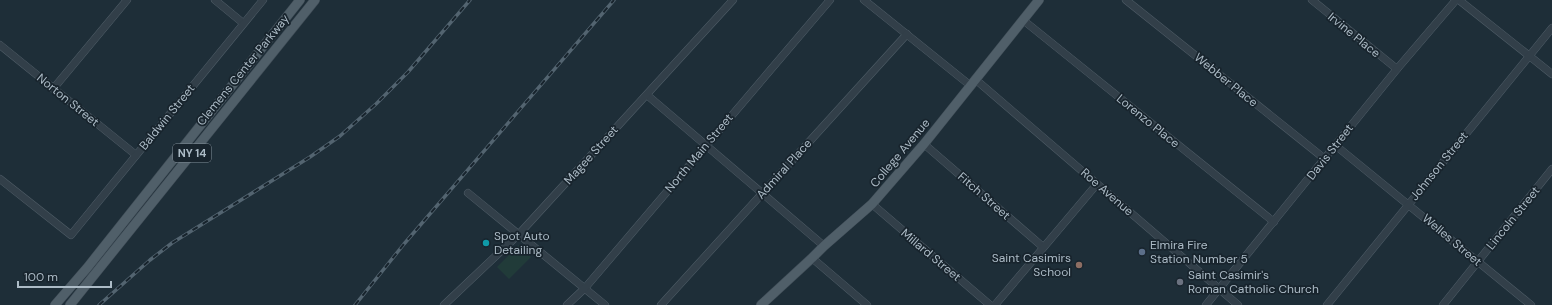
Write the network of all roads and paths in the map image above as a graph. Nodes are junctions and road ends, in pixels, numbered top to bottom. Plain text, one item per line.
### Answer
1 (126, 0) edge
2 (215, 0) edge
3 (262, 0) edge
4 (300, 0) edge
5 (315, 0) edge
6 (733, 0) edge
7 (830, 0) edge
8 (864, 0) edge
9 (1039, 0) edge
10 (1126, 0) edge
11 (1312, 0) edge
12 (1458, 0) edge
13 (1023, 20) junction
14 (243, 23) junction
15 (1552, 28) edge
16 (907, 34) junction
17 (0, 45) edge
18 (1530, 55) junction
19 (1397, 69) junction
20 (1552, 74) edge
21 (973, 83) junction
22 (53, 89) junction
23 (647, 95) junction
24 (924, 144) junction
25 (706, 145) junction
26 (1335, 145) junction
27 (136, 155) junction
28 (1325, 159) junction
29 (1552, 169) edge
30 (0, 179) edge
31 (1098, 184) junction
32 (468, 193) dead end
33 (762, 193) junction
34 (872, 204) junction
35 (1408, 204) junction
36 (1274, 222) junction
37 (519, 234) junction
38 (824, 246) junction
39 (1043, 247) junction
40 (812, 258) junction
41 (1478, 262) junction
42 (585, 288) junction
43 (1219, 289) junction
44 (55, 305) edge
45 (70, 305) edge
46 (444, 305) edge
47 (567, 305) edge
48 (605, 305) edge
49 (661, 305) edge
50 (761, 305) edge
51 (867, 305) edge
52 (990, 305) edge
53 (995, 305) edge
54 (1206, 305) edge
55 (1238, 305) edge
56 (1327, 305) edge
57 (1443, 305) edge
58 (1531, 305) edge

1 - 22 street
2 - 14 street
3 - 14 street, Baldwin Street
4 - 44 main road, Clemens Center Parkway / NY 14
5 - 45 main road, Clemens Center Parkway / NY 14
6 - 23 street, Magee Street
7 - 25 street, North Main Street
8 - 16 street, Roe Avenue
9 - 13 main road, College Avenue
10 - 28 street, Webber Place
11 - 19 street, Irvine Place
12 - 18 street
12 - 19 street, Davis Street
13 - 21 main road, College Avenue
13 - 36 street, Lorenzo Place
14 - 27 street, Baldwin Street
15 - 18 street, Johnson Street
16 - 21 street, Roe Avenue
16 - 33 street, Admiral Place
17 - 22 street, Norton Street
18 - 20 street
18 - 35 street, Johnson Street
19 - 26 street, Davis Street
21 - 24 main road, College Avenue
21 - 31 street, Roe Avenue
22 - 27 street, Norton Street
23 - 25 street
23 - 37 street, Magee Street
24 - 34 main road, College Avenue
24 - 39 street, Fitch Street
25 - 33 street
25 - 42 street, North Main Street
26 - 28 street, Davis Street
26 - 35 street, Welles Street
27 - 30 street, Baldwin Street
28 - 36 street, Davis Street
29 - 41 street, Lincoln Street
31 - 39 street
31 - 43 street, Roe Avenue
32 - 37 street
33 - 38 street
33 - 49 street, Admiral Place
34 - 38 main road, College Avenue
34 - 52 street, Millard Street
35 - 41 street, Welles Street
35 - 56 street, Johnson Street
36 - 43 street, Davis Street
37 - 42 street
37 - 46 street, Magee Street
38 - 40 main road, College Avenue
39 - 53 street
40 - 50 main road, College Avenue
40 - 51 street
41 - 57 street, Lincoln Street
41 - 58 street, Welles Street
42 - 47 street, North Main Street
42 - 48 street
43 - 54 street, Davis Street
43 - 55 street, Roe Avenue

